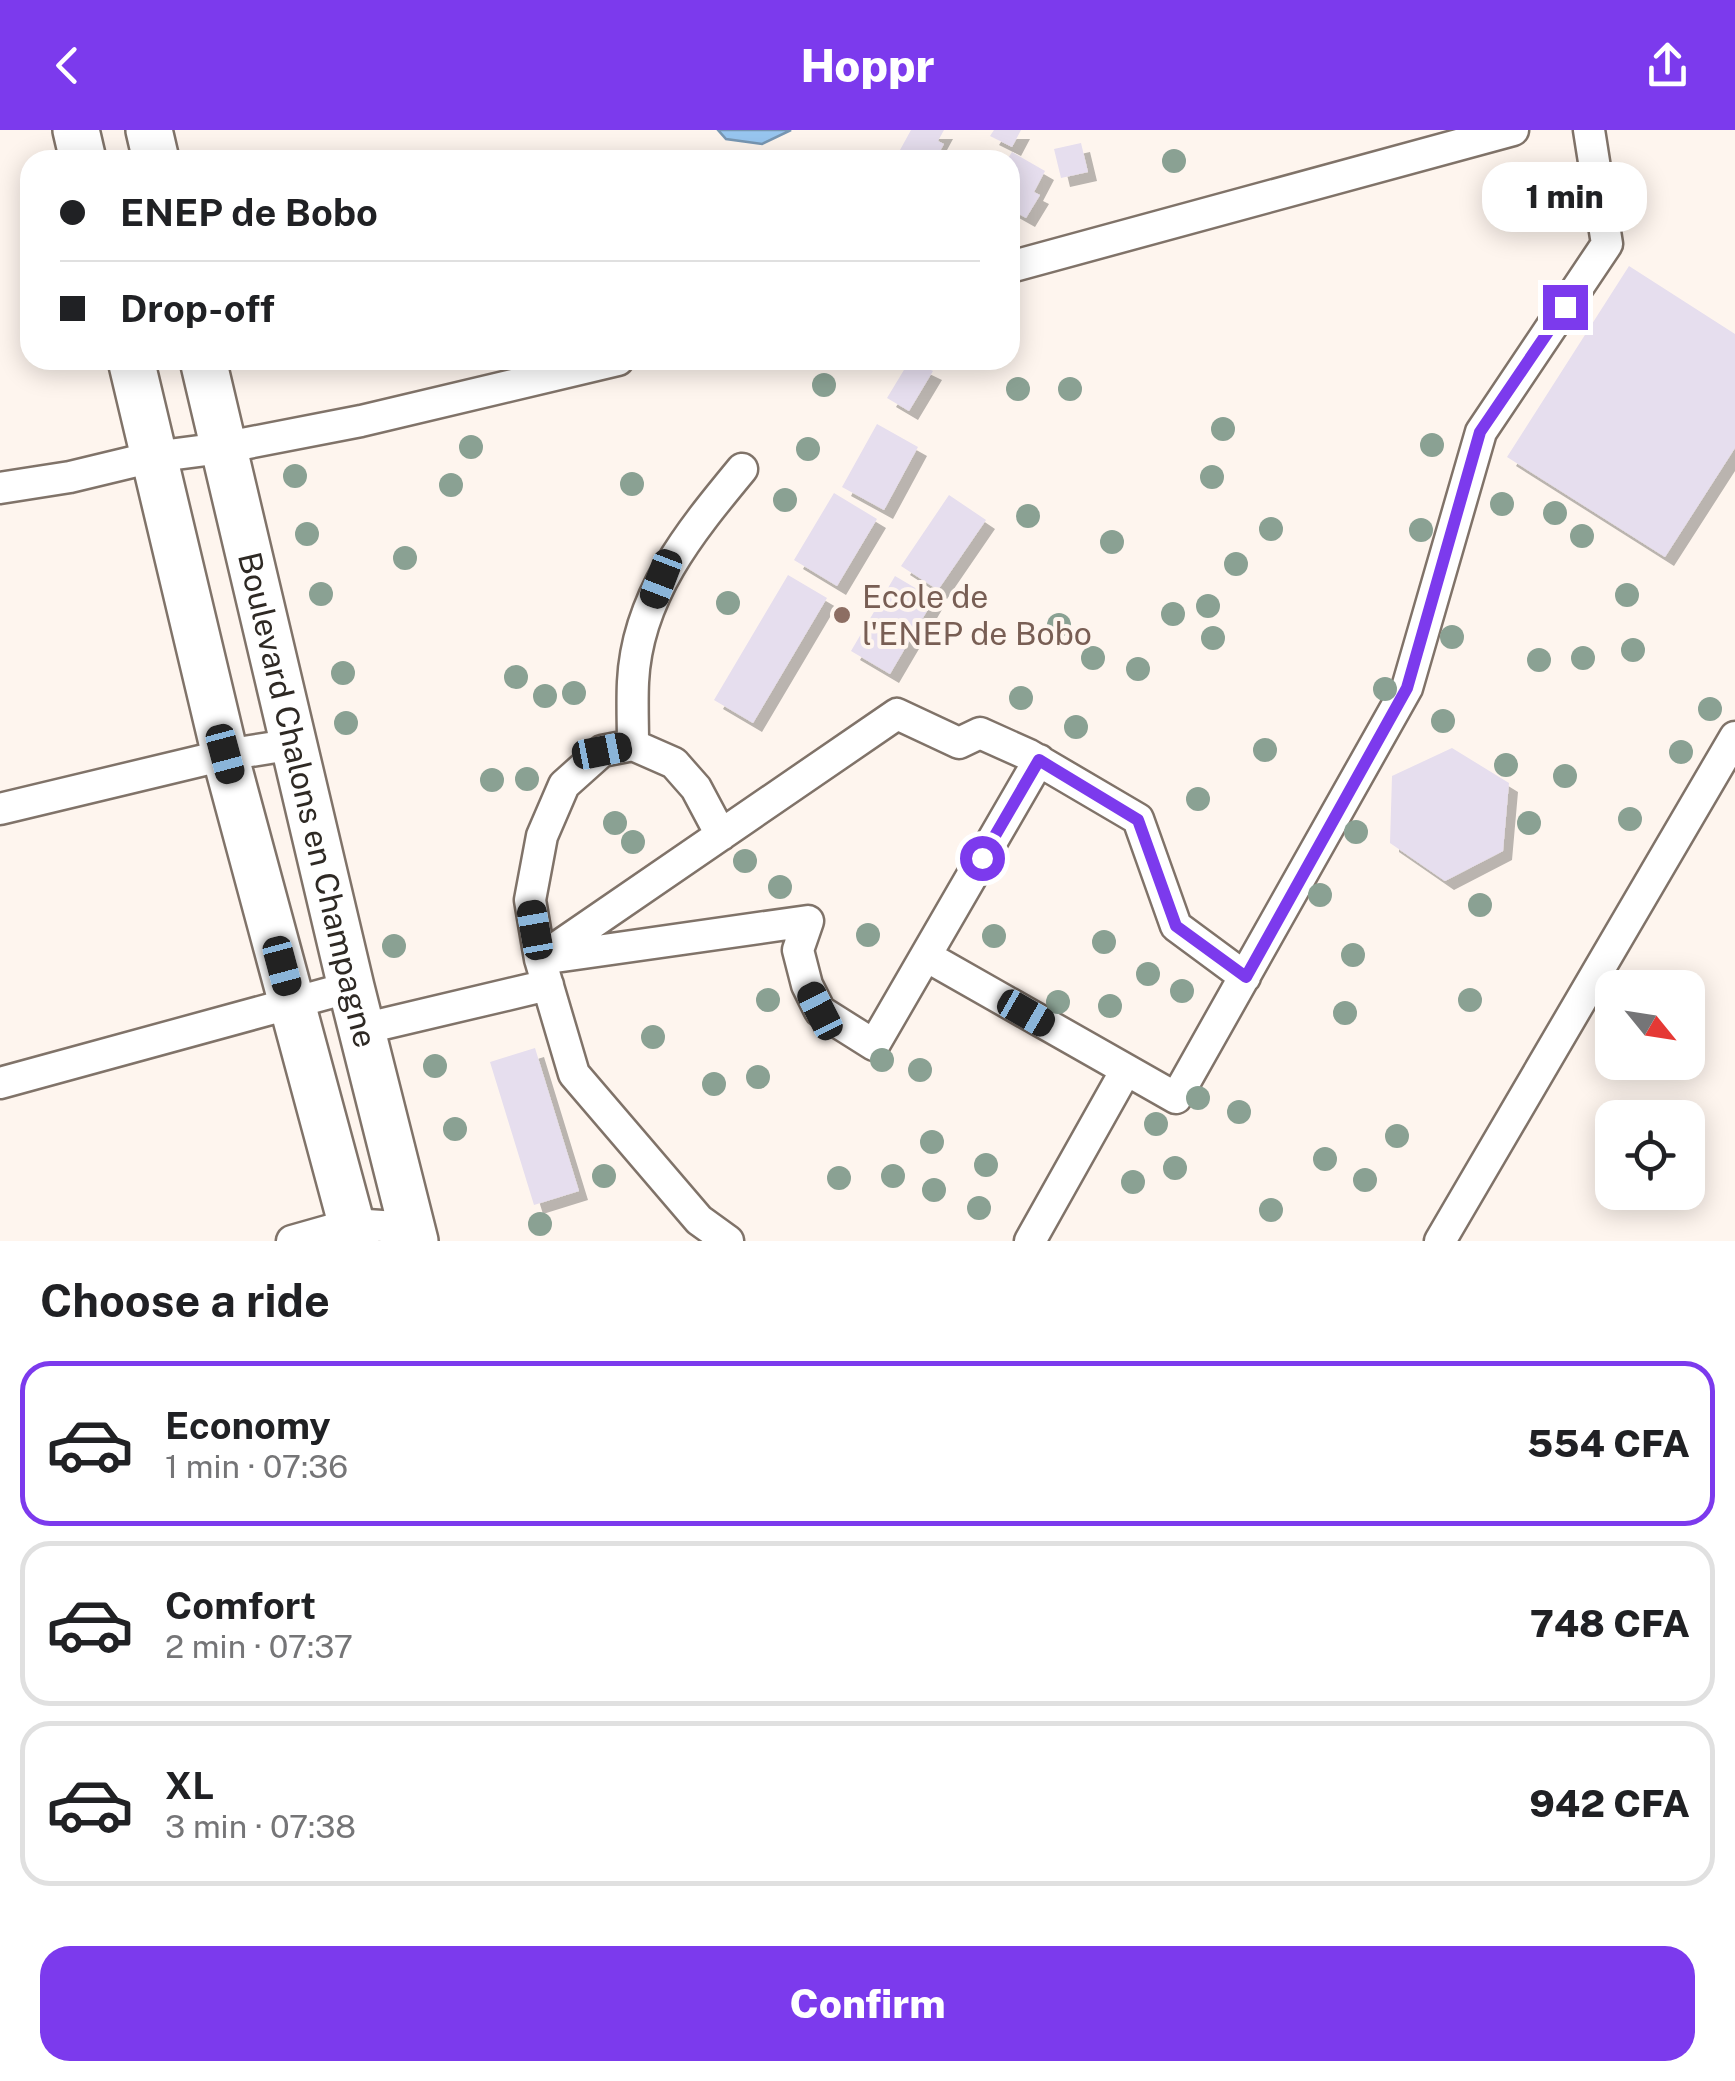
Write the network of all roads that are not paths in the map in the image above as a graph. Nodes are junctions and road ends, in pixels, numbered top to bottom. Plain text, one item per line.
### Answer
1 (1513, 130) edge
2 (1589, 130) edge
3 (1020, 264) edge
4 (134, 370) edge
5 (205, 370) edge
6 (576, 370) edge
7 (222, 448) junction
8 (153, 457) junction
9 (742, 469) dead end
10 (0, 488) edge
11 (1735, 737) edge
12 (294, 744) junction
13 (634, 745) junction
14 (225, 754) junction
15 (1039, 760) junction
16 (0, 809) edge
17 (721, 835) junction
18 (926, 956) junction
19 (544, 972) junction
20 (1246, 977) junction
21 (292, 1001) junction
22 (356, 1008) junction
23 (1126, 1070) junction
24 (0, 1082) edge
25 (354, 1233) edge
26 (413, 1235) edge
27 (292, 1241) edge
28 (728, 1241) edge
29 (1030, 1241) edge
30 (1440, 1241) edge

1 - 3 street
2 - 20 street
4 - 8 main road, Boulevard Chalons en Champagne
5 - 7 main road, Boulevard Chalons en Champagne
6 - 7 street
7 - 8 street
7 - 12 main road, Boulevard Chalons en Champagne
8 - 10 street
8 - 14 main road, Boulevard Chalons en Champagne
9 - 13 street
11 - 30 street
12 - 14 street
12 - 22 main road, Boulevard Chalons en Champagne
13 - 17 street
13 - 19 street
14 - 16 street
14 - 21 main road, Boulevard Chalons en Champagne
15 - 17 street
15 - 18 street
15 - 20 street
17 - 19 street
18 - 19 street
18 - 23 street
19 - 22 street
19 - 28 street
20 - 23 street
21 - 22 street
21 - 24 street
21 - 25 main road, Boulevard Chalons en Champagne
22 - 26 main road, Boulevard Chalons en Champagne
23 - 29 street
25 - 26 street
25 - 27 street

